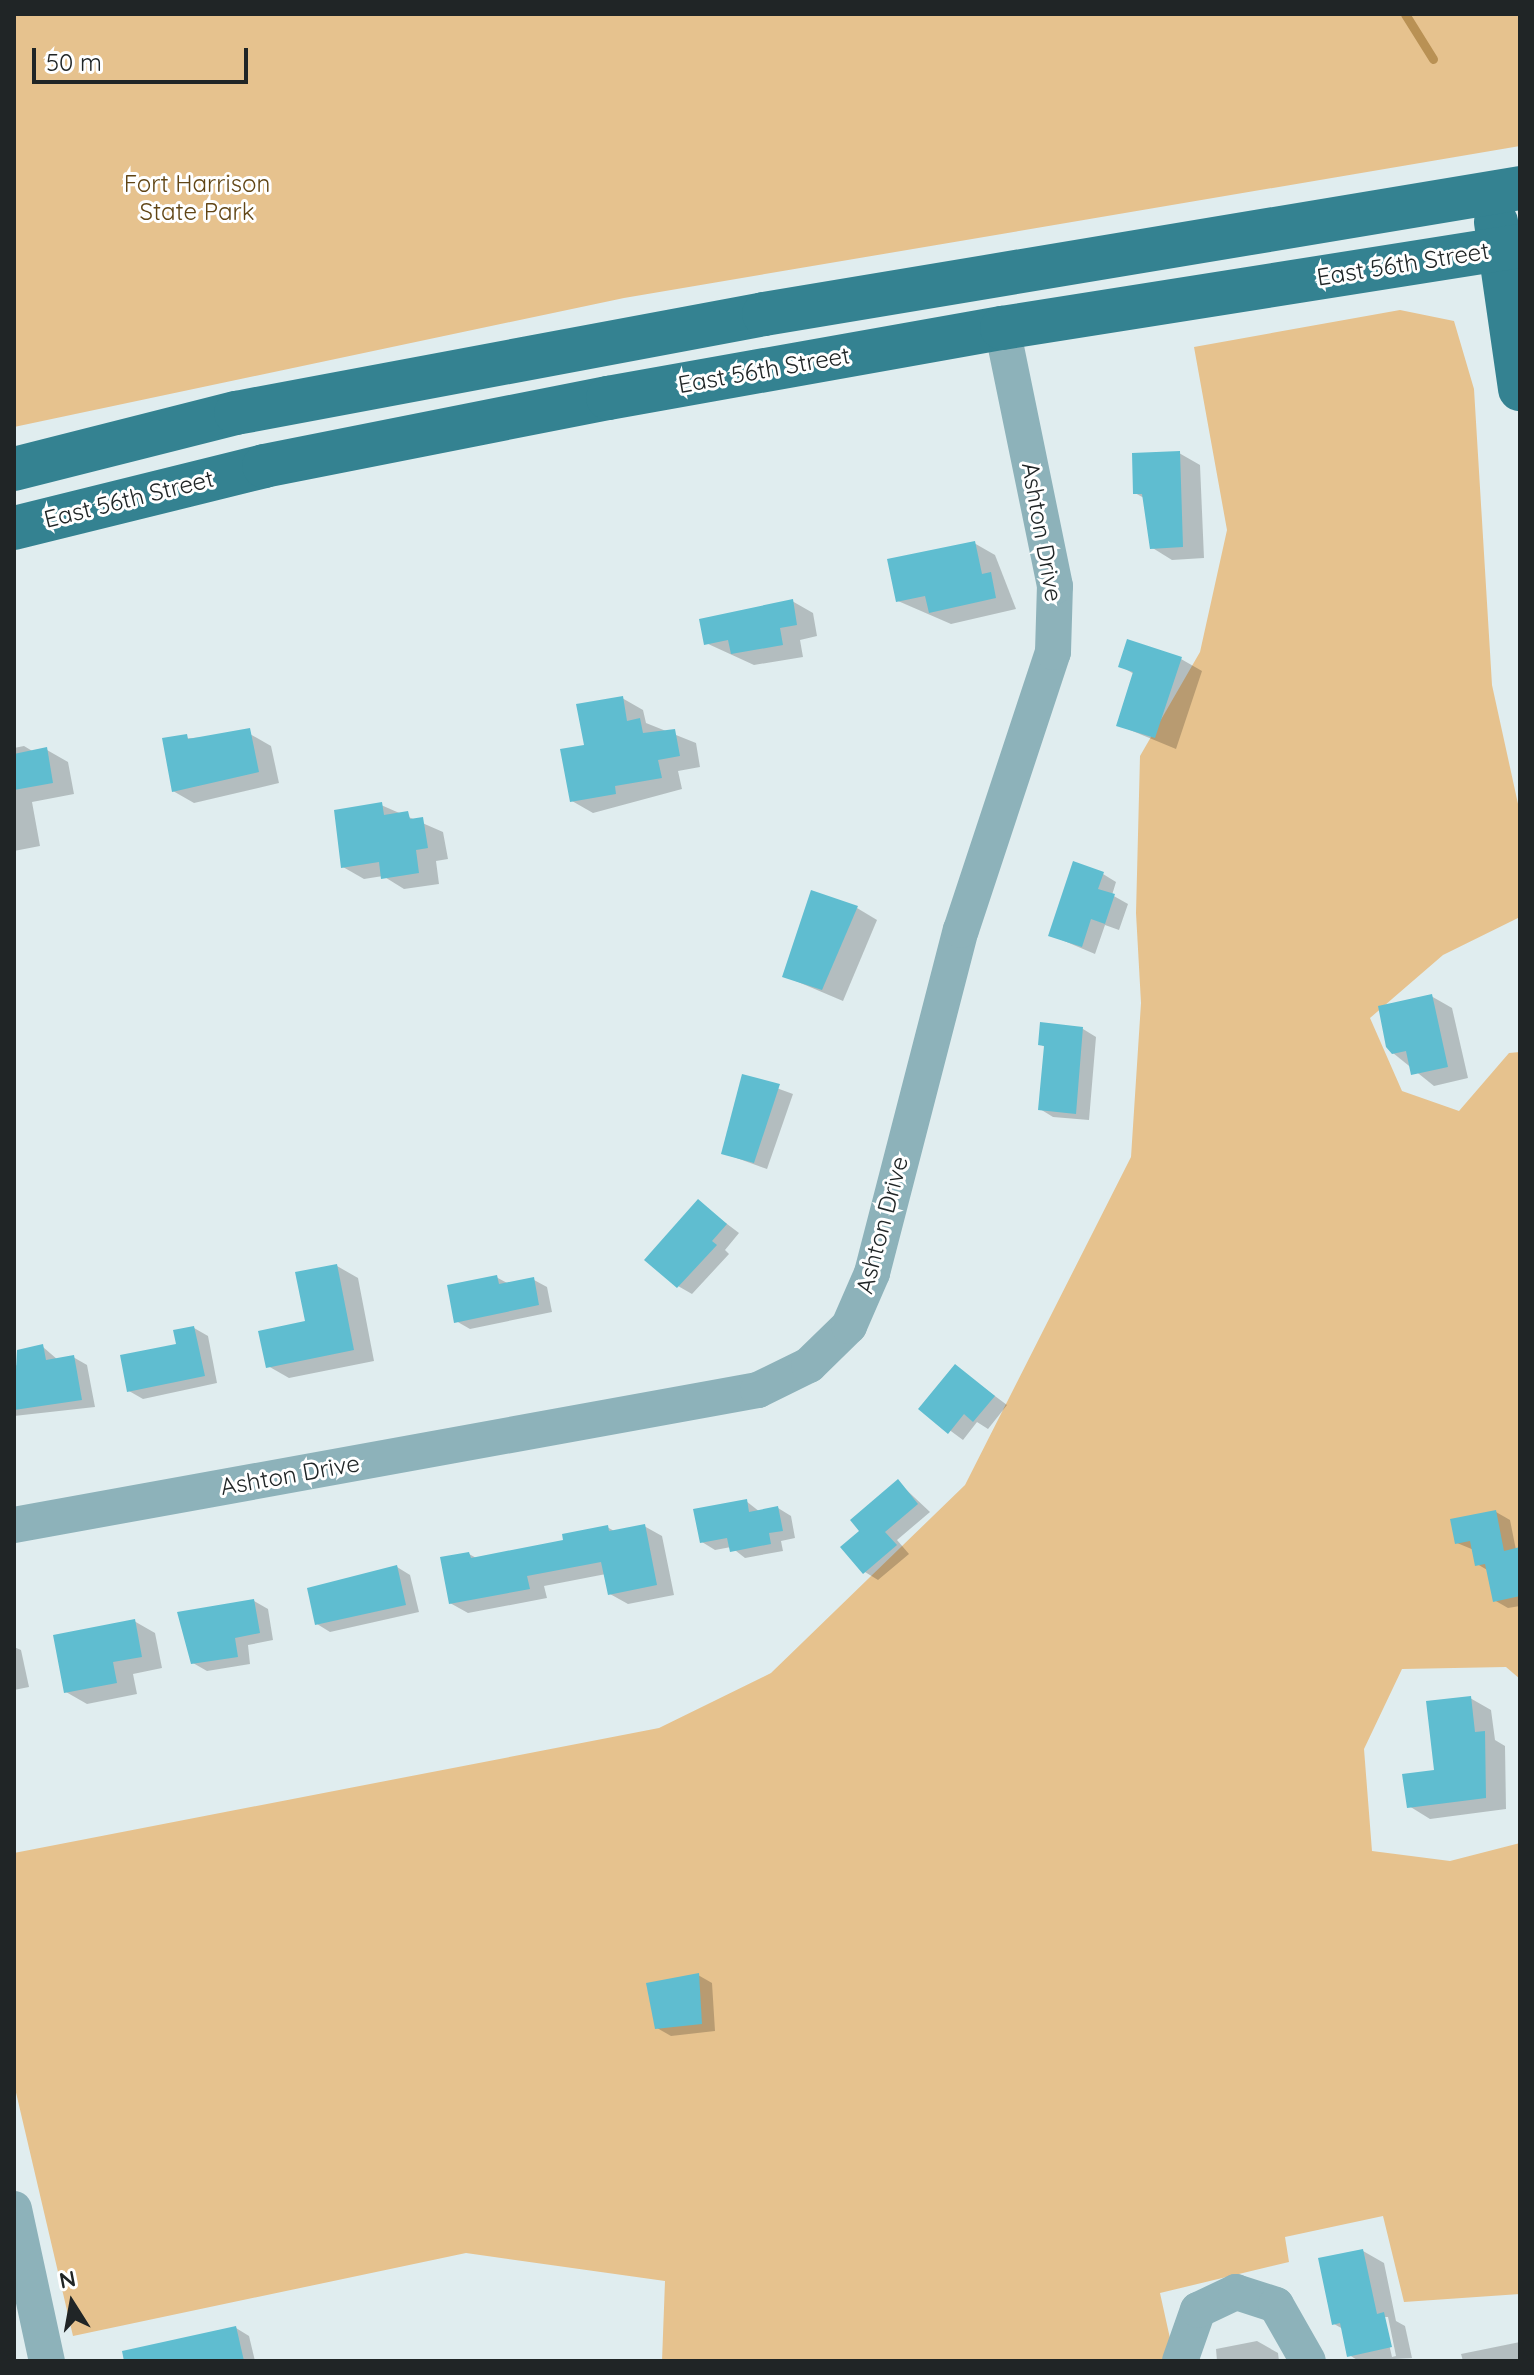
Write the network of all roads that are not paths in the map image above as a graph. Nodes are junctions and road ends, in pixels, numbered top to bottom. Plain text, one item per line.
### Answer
1 (1504, 190) edge
2 (1511, 247) edge
3 (1002, 328) junction
4 (1520, 389) edge
5 (14, 469) edge
6 (14, 528) edge
7 (14, 1525) edge
8 (14, 2209) edge
9 (47, 2361) edge
10 (1180, 2361) edge
11 (1308, 2361) edge

1 - 2 main road
1 - 5 main road
2 - 3 main road, East 56th Street
2 - 4 main road
3 - 6 main road, East 56th Street
3 - 7 street, Ashton Drive
8 - 9 street
10 - 11 street

